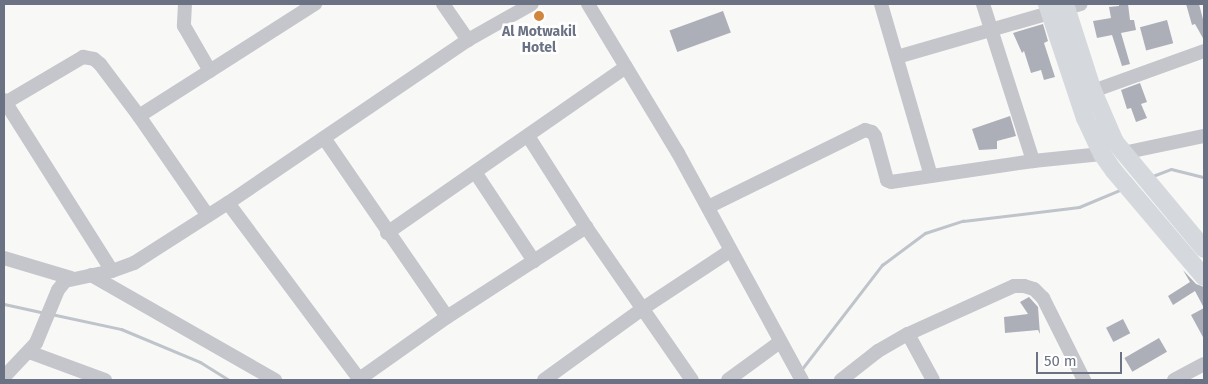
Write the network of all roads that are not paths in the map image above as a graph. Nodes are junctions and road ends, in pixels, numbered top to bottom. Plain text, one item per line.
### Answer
1 (185, 4) edge
2 (443, 4) edge
3 (532, 4) edge
4 (588, 4) edge
5 (881, 4) edge
6 (982, 4) edge
7 (310, 5) edge
8 (1062, 7) edge
9 (991, 31) junction
10 (468, 40) junction
11 (1204, 51) edge
12 (897, 57) junction
13 (626, 68) junction
14 (210, 71) junction
15 (1093, 91) junction
16 (5, 101) edge
17 (139, 116) junction
18 (528, 136) junction
19 (1204, 136) edge
20 (324, 138) junction
21 (1122, 153) junction
22 (1102, 154) junction
23 (1033, 161) junction
24 (475, 172) junction
25 (931, 176) junction
26 (228, 202) junction
27 (708, 207) junction
28 (208, 216) junction
29 (586, 227) junction
30 (387, 233) junction
31 (1204, 249) edge
32 (730, 251) junction
33 (4, 258) edge
34 (534, 261) junction
35 (112, 271) junction
36 (91, 275) junction
37 (1204, 277) edge
38 (70, 278) junction
39 (642, 309) junction
40 (447, 317) junction
41 (908, 334) junction
42 (783, 347) junction
43 (30, 352) junction
44 (1204, 364) edge
45 (4, 377) edge
46 (105, 380) edge
47 (275, 380) edge
48 (358, 380) edge
49 (544, 380) edge
50 (692, 380) edge
51 (728, 380) edge
52 (802, 380) edge
53 (841, 380) edge
54 (933, 380) edge
55 (1084, 380) edge
56 (1174, 380) edge

1 - 14 street
2 - 10 street
3 - 10 street
4 - 13 street
5 - 12 street
6 - 9 street
7 - 14 street
8 - 9 street
8 - 15 main road
8 - 22 main road
9 - 12 street
9 - 23 street
10 - 20 street
11 - 15 street
12 - 25 street
13 - 18 street
13 - 27 street
14 - 17 street
15 - 21 main road
16 - 17 street
16 - 35 street
17 - 28 street
18 - 24 street
18 - 29 street
19 - 21 street
20 - 26 street
20 - 30 street
21 - 31 main road
22 - 23 street
22 - 37 main road
23 - 25 street
24 - 30 street
24 - 34 street
25 - 27 street
26 - 28 street
26 - 48 street
27 - 32 street
28 - 35 street
29 - 34 street
29 - 39 street
30 - 40 street
32 - 39 street
32 - 42 street
33 - 38 street
34 - 40 street
35 - 36 street
36 - 38 street
36 - 47 street
38 - 43 street
39 - 49 street
39 - 50 street
40 - 48 street
41 - 53 street
41 - 54 street
41 - 55 street
42 - 51 street
42 - 52 street
43 - 45 street
43 - 46 street
44 - 56 street

